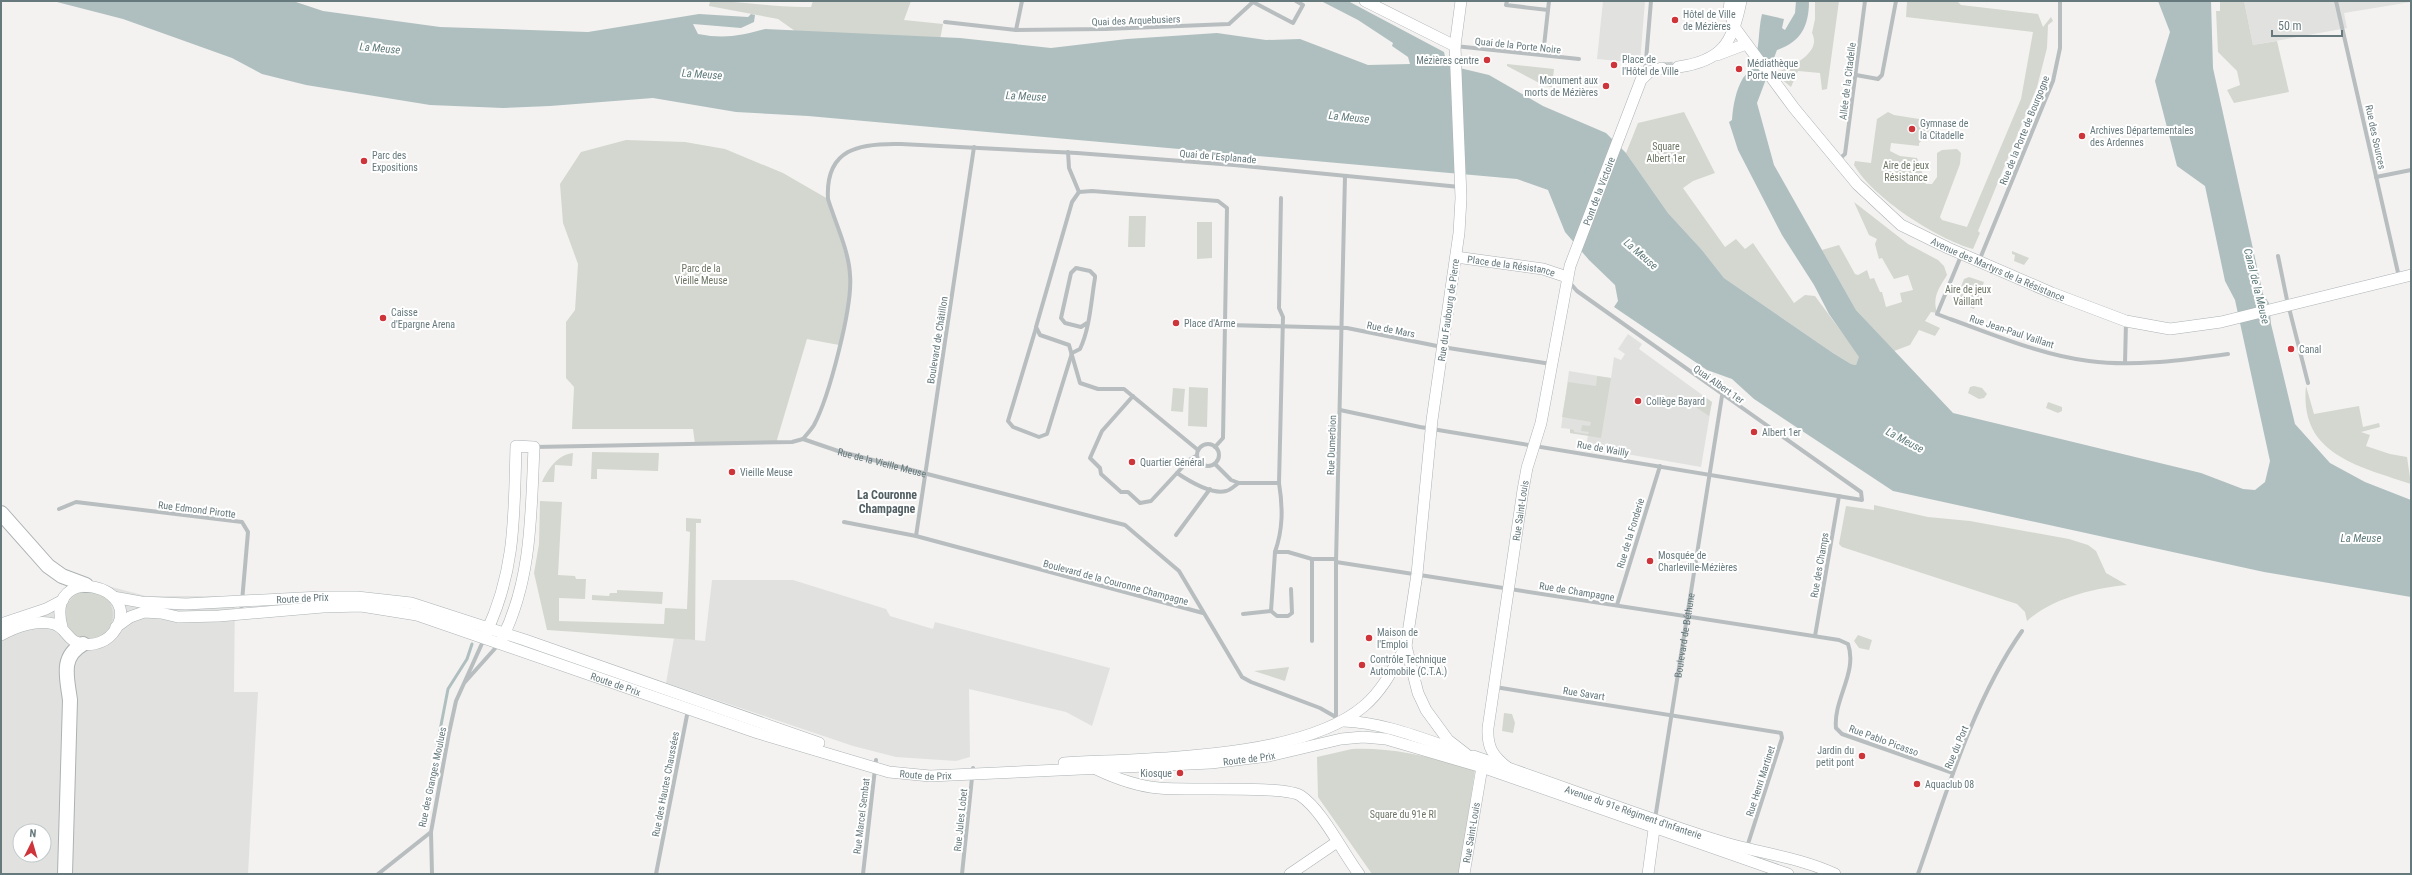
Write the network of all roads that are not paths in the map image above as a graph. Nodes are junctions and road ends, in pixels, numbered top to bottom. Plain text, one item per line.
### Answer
1 (1022, 1) edge
2 (1253, 1) edge
3 (1296, 1) edge
4 (1365, 1) edge
5 (1461, 1) edge
6 (1507, 1) edge
7 (1549, 1) edge
8 (1652, 1) edge
9 (1730, 1) edge
10 (1741, 1) edge
11 (1865, 1) edge
12 (1896, 1) edge
13 (2060, 1) edge
14 (2336, 1) edge
15 (1548, 10) junction
16 (945, 22) dead end
17 (1735, 28) junction
18 (1016, 30) junction
19 (1455, 46) junction
20 (1749, 47) junction
21 (1543, 55) junction
22 (1716, 56) junction
23 (1579, 59) dead end
24 (1678, 67) tunnel mouth
25 (1662, 68) tunnel mouth
26 (1647, 70) junction
27 (1856, 75) junction
28 (974, 147) junction
29 (1068, 152) junction
30 (1838, 160) junction
31 (2411, 170) edge
32 (1345, 176) junction
33 (2376, 177) junction
34 (1461, 187) junction
35 (1079, 192) junction
36 (1280, 198) dead end
37 (1576, 249) joint
38 (1962, 254) junction
39 (2278, 256) dead end
40 (1456, 257) junction
41 (1979, 261) junction
42 (2411, 274) edge
43 (1567, 277) junction
44 (2399, 277) junction
45 (2284, 306) junction
46 (2126, 321) junction
47 (1087, 323) junction
48 (1227, 325) junction
49 (1282, 326) junction
50 (1036, 327) junction
51 (1340, 328) junction
52 (1442, 347) junction
53 (1072, 353) junction
54 (2228, 354) dead end
55 (2125, 363) junction
56 (1551, 364) junction
57 (2308, 383) dead end
58 (1133, 396) junction
59 (1722, 396) junction
60 (1340, 410) junction
61 (1431, 428) junction
62 (803, 439) junction
63 (1536, 444) junction
64 (534, 447) junction
65 (1216, 447) junction
66 (1198, 450) junction
67 (1196, 456) junction
68 (1215, 464) junction
69 (1660, 466) junction
70 (925, 473) junction
71 (1177, 473) junction
72 (1710, 474) junction
73 (1239, 483) junction
74 (1279, 483) junction
75 (1210, 489) junction
76 (1838, 496) junction
77 (1862, 500) joint
78 (58, 509) dead end
79 (1, 514) edge
80 (844, 522) dead end
81 (1176, 535) dead end
82 (916, 536) junction
83 (1275, 552) junction
84 (1312, 559) junction
85 (1336, 561) junction
86 (1417, 574) junction
87 (86, 585) junction
88 (1291, 589) dead end
89 (1510, 589) junction
90 (113, 597) junction
91 (63, 600) junction
92 (1616, 605) junction
93 (242, 608) junction
94 (1271, 611) junction
95 (1203, 613) junction
96 (1243, 614) dead end
97 (1688, 616) junction
98 (1, 624) edge
99 (62, 626) junction
100 (116, 627) junction
101 (2022, 631) dead end
102 (487, 632) junction
103 (1, 635) edge
104 (1815, 636) junction
105 (503, 638) junction
106 (1312, 641) dead end
107 (83, 644) junction
108 (1406, 646) junction
109 (462, 685) junction
110 (1494, 687) junction
111 (689, 703) junction
112 (1672, 714) junction
113 (1340, 718) junction
114 (1382, 735) junction
115 (1302, 748) junction
116 (1464, 753) junction
117 (876, 764) junction
118 (1095, 765) junction
119 (1482, 767) junction
120 (1508, 768) junction
121 (973, 772) junction
122 (1953, 773) junction
123 (1654, 824) junction
124 (431, 832) junction
125 (1337, 842) junction
126 (1747, 848) junction
127 (1771, 854) junction
128 (1760, 865) junction
129 (65, 874) edge
130 (378, 874) edge
131 (432, 874) edge
132 (656, 874) edge
133 (863, 874) edge
134 (962, 874) edge
135 (1290, 874) edge
136 (1359, 874) edge
137 (1464, 874) edge
138 (1648, 874) edge
139 (1774, 874) edge
140 (1788, 874) edge
141 (1798, 874) edge
142 (1835, 874) edge
143 (1918, 874) edge

1 - 18 street
2 - 3 street, Quai des Arquebusiers
2 - 18 street, Quai des Arquebusiers
4 - 19 main road
5 - 19 main road, Rue du Faubourg de Pierre
6 - 15 street
7 - 15 street
8 - 26 street
9 - 17 main road, Avenue des Martyrs de la Résistance
10 - 17 main road
11 - 27 street, Allée de la Citadelle
12 - 27 street
13 - 41 street, Rue de la Porte de Bourgogne
14 - 33 street, Rue des Sources
15 - 21 street
16 - 18 street, Quai des Arquebusiers
17 - 20 main road, Avenue des Martyrs de la Résistance
17 - 22 main road
19 - 21 street, Quai de la Porte Noire
19 - 34 main road, Rue du Faubourg de Pierre
20 - 22 main road
20 - 30 main road, Avenue des Martyrs de la Résistance
21 - 23 street, Quai de la Porte Noire
22 - 24 main road
25 - 26 main road
26 - 37 main road, Pont de la Victoire
27 - 30 street, Allée de la Citadelle
28 - 29 street, Quai de l'Esplanade
28 - 62 street, Quai de l'Esplanade
28 - 70 street, Boulevard de Châtillon
29 - 32 street, Quai de l'Esplanade
29 - 35 street
30 - 38 main road, Avenue des Martyrs de la Résistance
31 - 33 street
32 - 34 street, Quai de l'Esplanade
32 - 51 street, Rue Dumerbion
33 - 44 street, Rue des Sources
34 - 40 main road, Rue du Faubourg de Pierre
35 - 48 street
35 - 50 street
36 - 49 street
37 - 43 main road, Rue Saint-Louis
38 - 41 main road, Avenue des Martyrs de la Résistance
38 - 55 street, Rue Jean-Paul Vaillant
39 - 45 street
40 - 43 main road, Place de la Résistance
40 - 52 main road, Rue du Faubourg de Pierre
41 - 46 main road, Avenue des Martyrs de la Résistance
42 - 44 main road, Avenue des Martyrs de la Résistance
43 - 56 main road, Rue Saint-Louis
43 - 59 street, Quai Albert 1er
44 - 45 main road, Avenue des Martyrs de la Résistance
45 - 46 main road, Avenue des Martyrs de la Résistance
45 - 57 street
46 - 55 street
47 - 47 street
47 - 53 street
48 - 49 street, Rue de Mars
48 - 65 street
49 - 51 street, Rue de Mars
49 - 74 street
50 - 53 street
50 - 53 street
51 - 52 street, Rue de Mars
51 - 60 street, Rue Dumerbion
52 - 56 street, Rue de Mars
52 - 61 main road, Rue du Faubourg de Pierre
53 - 58 street
54 - 55 street, Rue Jean-Paul Vaillant
56 - 63 main road, Rue Saint-Louis
58 - 66 street
58 - 71 street
59 - 72 street, Boulevard de Béthune
59 - 77 street, Quai Albert 1er
60 - 61 street, Rue de Wailly
60 - 85 street, Rue Dumerbion
61 - 63 street, Rue de Wailly
61 - 86 main road, Rue du Faubourg de Pierre
62 - 64 street, Rue de la Vieille Meuse
62 - 70 street, Rue de la Vieille Meuse
63 - 69 street, Rue de Wailly
63 - 89 main road, Rue Saint-Louis
64 - 102 main road, Rue de la Vieille Meuse
64 - 105 main road
65 - 66 street
65 - 68 street
66 - 67 street
67 - 68 street
67 - 71 street
68 - 73 street
69 - 72 street, Rue de Wailly
69 - 92 street, Rue de la Fonderie
70 - 82 street, Boulevard de Châtillon
70 - 95 street, Rue de la Vieille Meuse
71 - 75 street
72 - 76 street, Rue de Wailly
72 - 97 street, Boulevard de Béthune
73 - 74 street
73 - 75 street
74 - 83 street
75 - 81 street
76 - 77 street, Rue de Wailly
76 - 104 street, Rue des Champs
78 - 93 street, Rue Edmond Pirotte
79 - 87 highway
80 - 82 street, Boulevard de la Couronne Champagne
82 - 95 street, Boulevard de la Couronne Champagne
83 - 84 street, Rue de Champagne
83 - 94 street
84 - 85 street, Rue de Champagne
84 - 106 street
85 - 86 street, Rue de Champagne
85 - 113 street, Rue Dumerbion
86 - 89 street, Rue de Champagne
86 - 108 main road, Avenue du 91e Régiment d'Infanterie
87 - 90 main road, Route de Prix
87 - 91 main road
88 - 94 street
89 - 92 street, Rue de Champagne
89 - 110 main road, Rue Saint-Louis
90 - 93 main road, Route de Prix
90 - 100 main road
91 - 98 main road
91 - 99 main road
92 - 97 street, Rue de Champagne
93 - 100 main road, Route de Prix
93 - 102 main road, Route de Prix
94 - 96 street
95 - 113 street
97 - 104 street, Rue de Champagne
97 - 112 street, Boulevard de Béthune
99 - 103 main road
99 - 107 main road
100 - 107 main road, Route de Prix
101 - 122 street, Rue du Port
102 - 105 main road, Route de Prix
102 - 109 street, Rue des Granges Moulues
104 - 122 street, Rue Pablo Picasso
105 - 109 street, Rue des Granges Moulues
105 - 111 main road, Route de Prix
107 - 129 highway
108 - 113 main road, Route de Prix
108 - 116 main road, Avenue du 91e Régiment d'Infanterie
109 - 124 street, Rue des Granges Moulues
110 - 112 street, Rue Savart
110 - 120 main road, Rue Saint-Louis
111 - 117 main road, Route de Prix
111 - 132 street, Rue des Hautes Chaussées
112 - 123 street, Boulevard de Béthune
112 - 126 street, Rue Henri Martinet
113 - 114 main road, Route de Prix
113 - 115 main road
113 - 118 main road, Route de Prix
114 - 115 main road, Route de Prix
114 - 116 main road, Avenue du 91e Régiment d'Infanterie
114 - 119 main road, Avenue du 91e Régiment d'Infanterie
115 - 118 main road, Route de Prix
116 - 119 main road, Avenue du 91e Régiment d'Infanterie
116 - 120 main road, Avenue du 91e Régiment d'Infanterie
117 - 121 main road, Route de Prix
117 - 133 street, Rue Marcel Sembat
118 - 121 main road, Route de Prix
118 - 125 main road
119 - 123 main road, Avenue du 91e Régiment d'Infanterie
119 - 137 main road, Rue Saint-Louis
120 - 123 main road, Avenue du 91e Régiment d'Infanterie
121 - 134 street, Rue Jules Lobet
122 - 143 street, Rue du Port
123 - 126 main road, Avenue du 91e Régiment d'Infanterie
123 - 128 main road, Avenue du 91e Régiment d'Infanterie
123 - 138 main road, Boulevard de Béthune
124 - 130 street, Rue des Granges Moulues
124 - 131 street
125 - 135 main road
125 - 136 main road
126 - 127 main road, Avenue du 91e Régiment d'Infanterie
127 - 141 main road
127 - 142 main road, Avenue du 91e Régiment d'Infanterie
128 - 139 main road
128 - 140 main road, Avenue du 91e Régiment d'Infanterie

